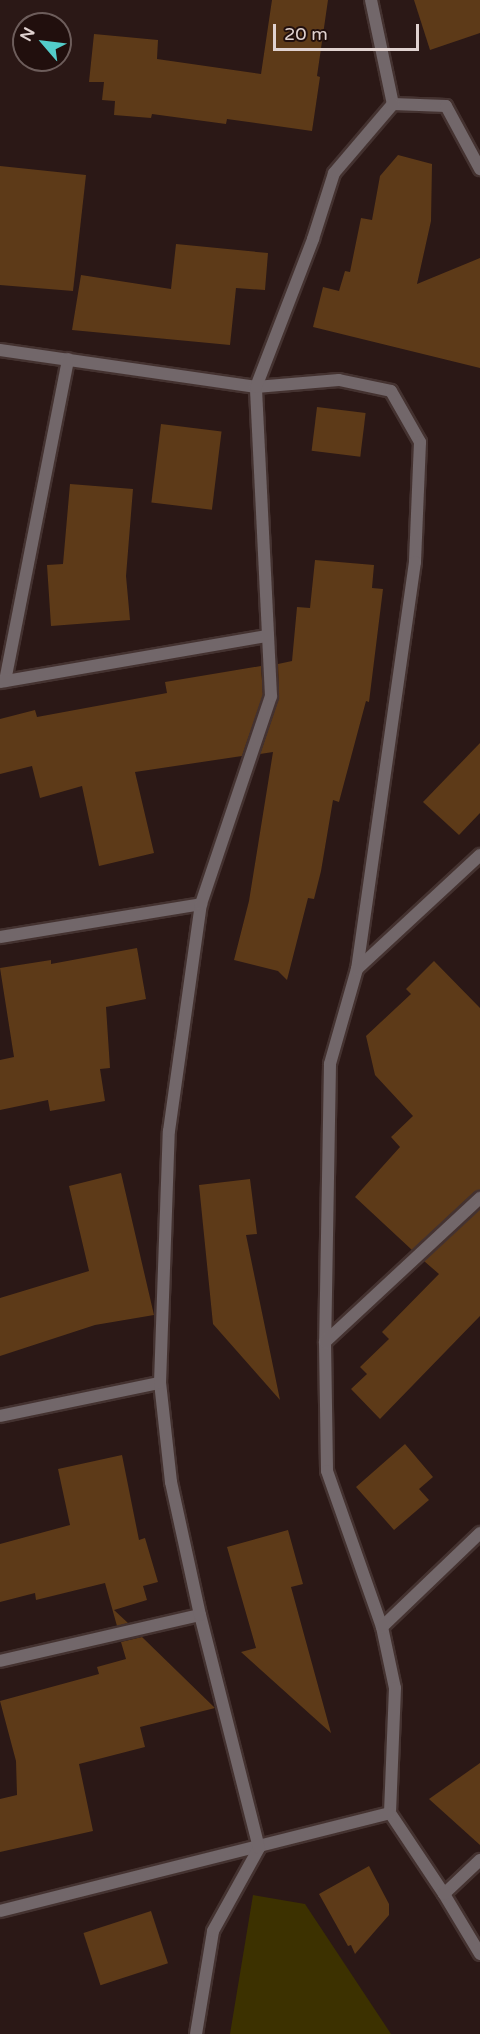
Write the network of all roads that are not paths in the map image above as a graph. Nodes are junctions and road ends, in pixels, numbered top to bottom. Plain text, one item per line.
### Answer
1 (371, 0) edge
2 (393, 104) junction
3 (480, 170) edge
4 (0, 350) edge
5 (68, 359) junction
6 (256, 387) junction
7 (267, 636) junction
8 (2, 682) edge
9 (480, 855) edge
10 (201, 904) junction
11 (0, 937) edge
12 (357, 969) junction
13 (480, 1198) edge
14 (325, 1342) junction
15 (160, 1383) junction
16 (0, 1416) edge
17 (480, 1533) edge
18 (200, 1615) junction
19 (382, 1627) junction
20 (0, 1661) edge
21 (390, 1814) junction
22 (259, 1848) junction
23 (480, 1860) edge
24 (444, 1894) junction
25 (0, 1911) edge
26 (480, 1954) edge
27 (196, 2034) edge

1 - 2 street
2 - 3 street
2 - 6 street
4 - 5 street
5 - 6 street
5 - 8 street
6 - 7 street
6 - 12 street
7 - 8 street
7 - 10 street
9 - 12 street
10 - 11 street
10 - 15 street
12 - 14 street
13 - 14 street
14 - 19 street
15 - 16 street
15 - 18 street
17 - 19 street
18 - 20 street
18 - 22 street
19 - 21 street
21 - 22 street
21 - 24 street
22 - 25 street
22 - 27 street
23 - 24 street
24 - 26 street

